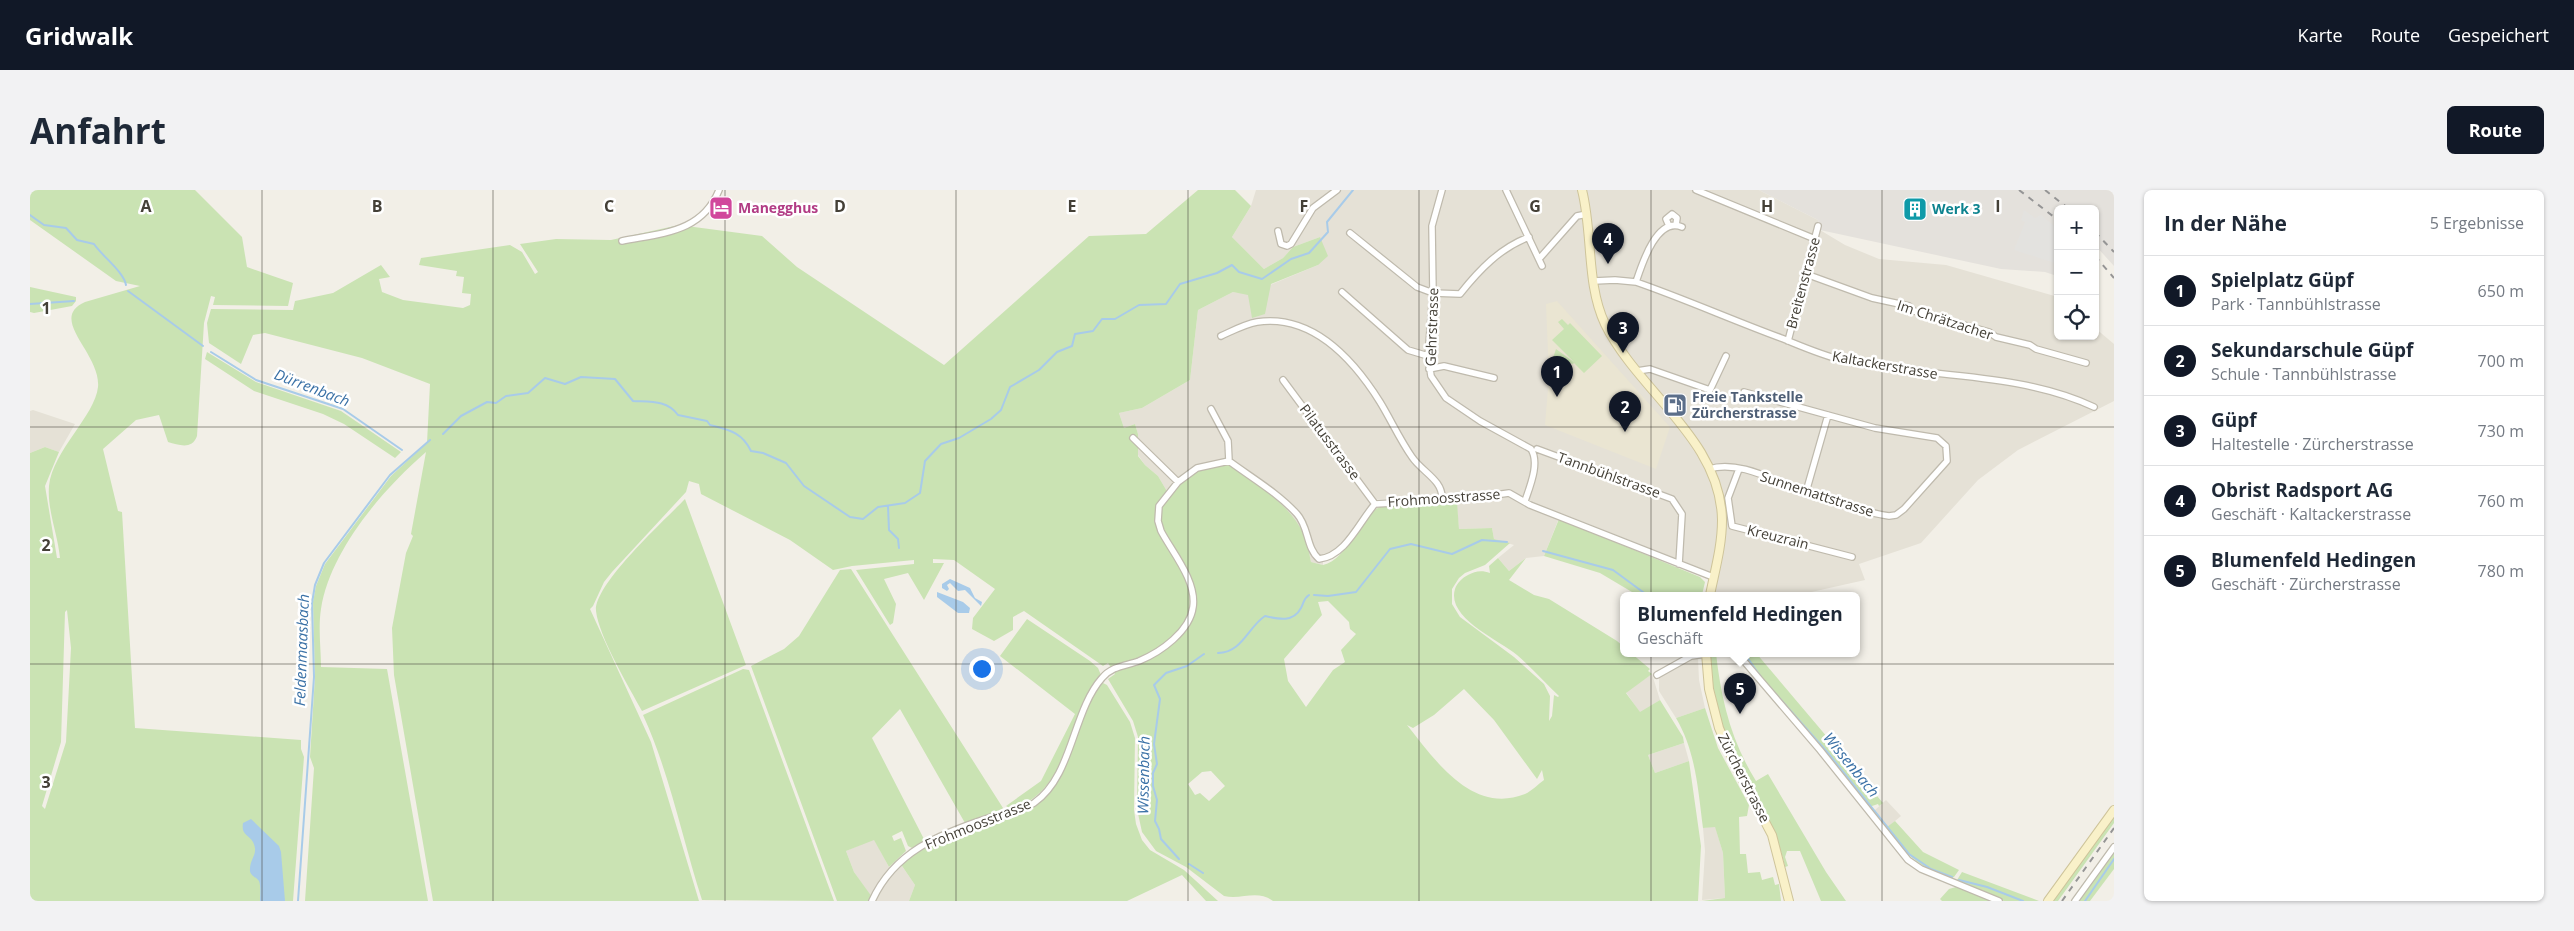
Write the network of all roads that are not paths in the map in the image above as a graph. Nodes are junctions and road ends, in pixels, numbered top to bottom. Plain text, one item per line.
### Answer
1 (719, 190) edge
2 (1337, 190) edge
3 (1442, 190) edge
4 (1506, 190) edge
5 (1582, 190) edge
6 (1696, 190) edge
7 (1587, 214) junction
8 (1669, 226) junction
9 (1818, 226) dead end
10 (1278, 231) dead end
11 (1350, 232) dead end
12 (1529, 237) junction
13 (1815, 239) junction
14 (622, 241) dead end
15 (1547, 262) dead end
16 (1540, 263) junction
17 (1806, 274) junction
18 (1594, 281) junction
19 (1636, 282) junction
20 (1342, 292) dead end
21 (1433, 293) junction
22 (1221, 336) dead end
23 (1788, 341) junction
24 (1428, 356) junction
25 (1726, 356) dead end
26 (2086, 363) dead end
27 (1429, 369) junction
28 (1637, 371) junction
29 (1494, 378) dead end
30 (1283, 380) dead end
31 (1744, 392) dead end
32 (2094, 407) dead end
33 (1211, 410) dead end
34 (1828, 415) junction
35 (1133, 438) dead end
36 (1537, 449) dead end
37 (1229, 461) junction
38 (1709, 469) junction
39 (1740, 469) junction
40 (1178, 482) junction
41 (1806, 492) junction
42 (1442, 499) junction
43 (1525, 500) junction
44 (1375, 504) junction
45 (1852, 557) dead end
46 (1679, 564) junction
47 (1713, 577) junction
48 (1710, 592) edge
49 (1689, 657) edge
50 (1706, 657) edge
51 (1740, 657) edge
52 (1657, 675) dead end
53 (2114, 810) edge
54 (2114, 847) edge
55 (872, 901) edge
56 (1789, 901) edge
57 (1999, 901) edge
58 (2048, 901) edge
59 (2075, 901) edge

1 - 14 street
2 - 10 street
3 - 21 street, Gehrstrasse
4 - 12 street
5 - 7 main road
6 - 13 street
7 - 16 street
7 - 18 main road
8 - 8 street
8 - 19 street
9 - 13 street, Breitenstrasse
11 - 21 street
12 - 16 street
12 - 21 street
13 - 17 street, Breitenstrasse
15 - 16 street
17 - 23 street, Breitenstrasse
17 - 26 street, Im Chrätzacher
18 - 19 street, Kaltackerstrasse
18 - 28 main road
19 - 23 street, Kaltackerstrasse
20 - 24 street
21 - 24 street, Gehrstrasse
22 - 42 street
23 - 32 street, Kaltackerstrasse
24 - 27 street, Gehrstrasse
25 - 28 street
27 - 29 street
27 - 43 street, Gehrstrasse
28 - 38 main road
30 - 44 street, Pilatusstrasse
31 - 34 street, Sunnemattstrasse
33 - 37 street
34 - 41 street
34 - 41 street, Sunnemattstrasse
35 - 40 street
36 - 46 street, Tannbühlstrasse
37 - 40 street, Frohmoosstrasse
37 - 44 street, Frohmoosstrasse
38 - 39 street, Sunnemattstrasse
38 - 47 main road
39 - 41 street, Sunnemattstrasse
39 - 45 street, Kreuzrain
40 - 55 street, Frohmoosstrasse
42 - 43 street, Frohmoosstrasse
42 - 44 street, Frohmoosstrasse
43 - 46 street, Frohmoosstrasse
46 - 47 street, Frohmoosstrasse
47 - 48 main road
49 - 52 street
50 - 56 main road, Zürcherstrasse
51 - 57 street
53 - 58 main road
54 - 59 street

